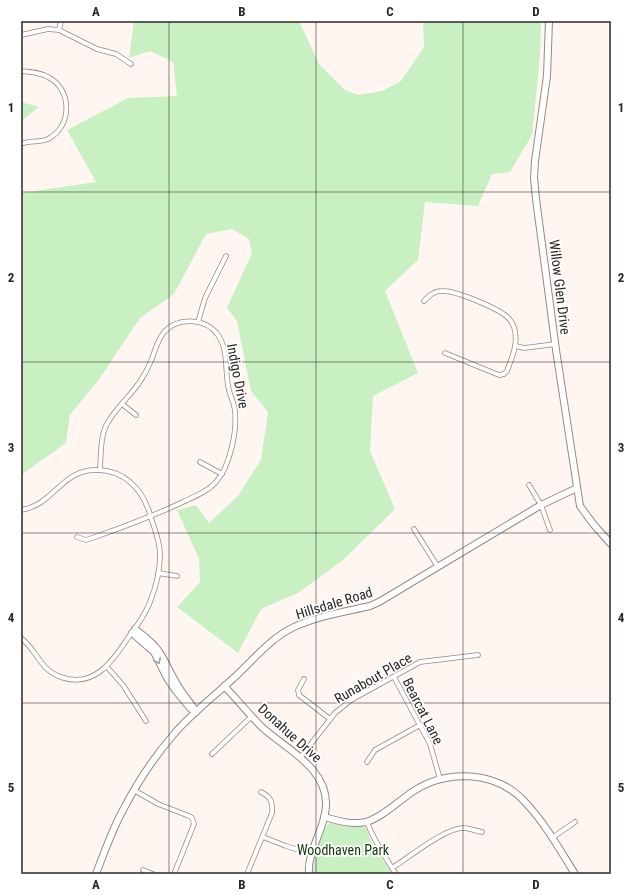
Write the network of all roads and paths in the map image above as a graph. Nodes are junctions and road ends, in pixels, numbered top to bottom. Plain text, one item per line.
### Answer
1 (61, 21) edge
2 (549, 21) edge
3 (60, 30) junction
4 (21, 35) edge
5 (131, 64) dead end
6 (21, 71) edge
7 (21, 144) edge
8 (226, 256) dead end
9 (424, 301) dead end
10 (198, 322) junction
11 (556, 344) junction
12 (516, 346) junction
13 (445, 353) dead end
14 (122, 404) junction
15 (136, 415) dead end
16 (200, 462) dead end
17 (100, 470) junction
18 (222, 474) junction
19 (529, 485) dead end
20 (577, 488) junction
21 (541, 505) junction
22 (21, 510) edge
23 (150, 516) junction
24 (414, 529) dead end
25 (550, 530) dead end
26 (77, 537) dead end
27 (611, 544) edge
28 (438, 567) junction
29 (158, 573) junction
30 (177, 576) dead end
31 (133, 631) junction
32 (21, 638) edge
33 (478, 655) dead end
34 (107, 667) junction
35 (394, 677) junction
36 (304, 679) dead end
37 (224, 686) junction
38 (196, 712) junction
39 (252, 716) junction
40 (330, 719) junction
41 (146, 721) dead end
42 (420, 725) junction
43 (212, 754) dead end
44 (300, 758) junction
45 (367, 762) dead end
46 (440, 778) junction
47 (134, 790) junction
48 (261, 792) dead end
49 (324, 817) junction
50 (367, 822) junction
51 (575, 822) dead end
52 (482, 832) dead end
53 (263, 837) junction
54 (552, 838) junction
55 (311, 854) junction
56 (392, 868) junction
57 (143, 870) dead end
58 (96, 874) edge
59 (153, 874) edge
60 (174, 874) edge
61 (247, 874) edge
62 (309, 874) edge
63 (396, 874) edge
64 (576, 874) edge

1 - 3 street
2 - 11 main road, Willow Glen Drive
3 - 4 street
3 - 5 street
6 - 7 street
8 - 10 street
9 - 12 street
10 - 14 street
10 - 18 street, Indigo Drive
11 - 12 street
11 - 20 main road, Willow Glen Drive
12 - 13 street
14 - 15 street
14 - 17 street
16 - 18 street
17 - 22 street
17 - 23 street
18 - 23 street, Indigo Drive
19 - 21 street
20 - 21 main road, Hillsdale Road
20 - 27 main road, Willow Glen Drive
21 - 25 street
21 - 28 main road, Hillsdale Road
23 - 26 street, Indigo Drive
23 - 29 street
24 - 28 street
28 - 37 main road, Hillsdale Road
29 - 30 street
29 - 31 street
31 - 34 street
31 - 38 main road
32 - 34 street
33 - 35 street, Runabout Place
34 - 41 street
35 - 40 street, Runabout Place
35 - 42 street, Bearcat Lane
36 - 40 street
37 - 38 main road, Hillsdale Road
37 - 39 main road, Donahue Drive
38 - 47 main road, Hillsdale Road
39 - 43 street
39 - 44 main road, Donahue Drive
40 - 44 street, Runabout Place
42 - 45 street
42 - 46 street, Bearcat Lane
44 - 49 main road, Donahue Drive
46 - 50 main road
46 - 54 main road
47 - 58 main road, Hillsdale Road
47 - 60 street
48 - 53 street
49 - 50 main road
49 - 55 main road, Donahue Drive
50 - 56 street
51 - 54 street
52 - 56 street
53 - 55 street
53 - 61 street
54 - 64 main road
55 - 62 main road, Donahue Drive
56 - 63 street
57 - 59 street

